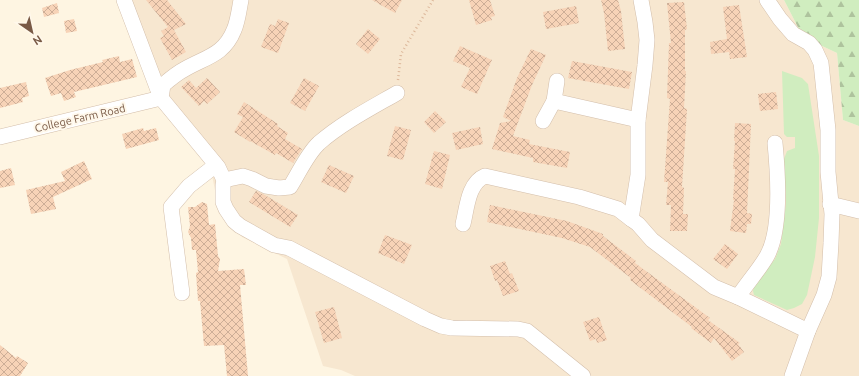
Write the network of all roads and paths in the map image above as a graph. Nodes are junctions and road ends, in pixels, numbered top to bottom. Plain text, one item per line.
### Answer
1 (124, 0) edge
2 (241, 0) edge
3 (433, 0) edge
4 (641, 0) edge
5 (767, 0) edge
6 (557, 81) dead end
7 (397, 93) joint
8 (161, 98) junction
9 (554, 101) junction
10 (543, 120) dead end
11 (638, 120) junction
12 (0, 137) edge
13 (780, 141) dead end
14 (216, 165) junction
15 (224, 180) junction
16 (830, 204) junction
17 (859, 211) edge
18 (631, 219) junction
19 (463, 224) dead end
20 (182, 293) dead end
21 (738, 297) junction
22 (808, 331) junction
23 (583, 376) edge
24 (792, 376) edge

1 - 8 street
2 - 8 street
3 - 7 path
4 - 11 street
5 - 16 street
6 - 9 street
7 - 15 street
8 - 12 street, College Farm Road
8 - 14 street
9 - 10 street
9 - 11 street
11 - 18 street
13 - 21 street
14 - 15 street
14 - 20 street
15 - 23 street
16 - 17 street
16 - 22 street
18 - 19 street
18 - 21 street
21 - 22 street
22 - 24 street

